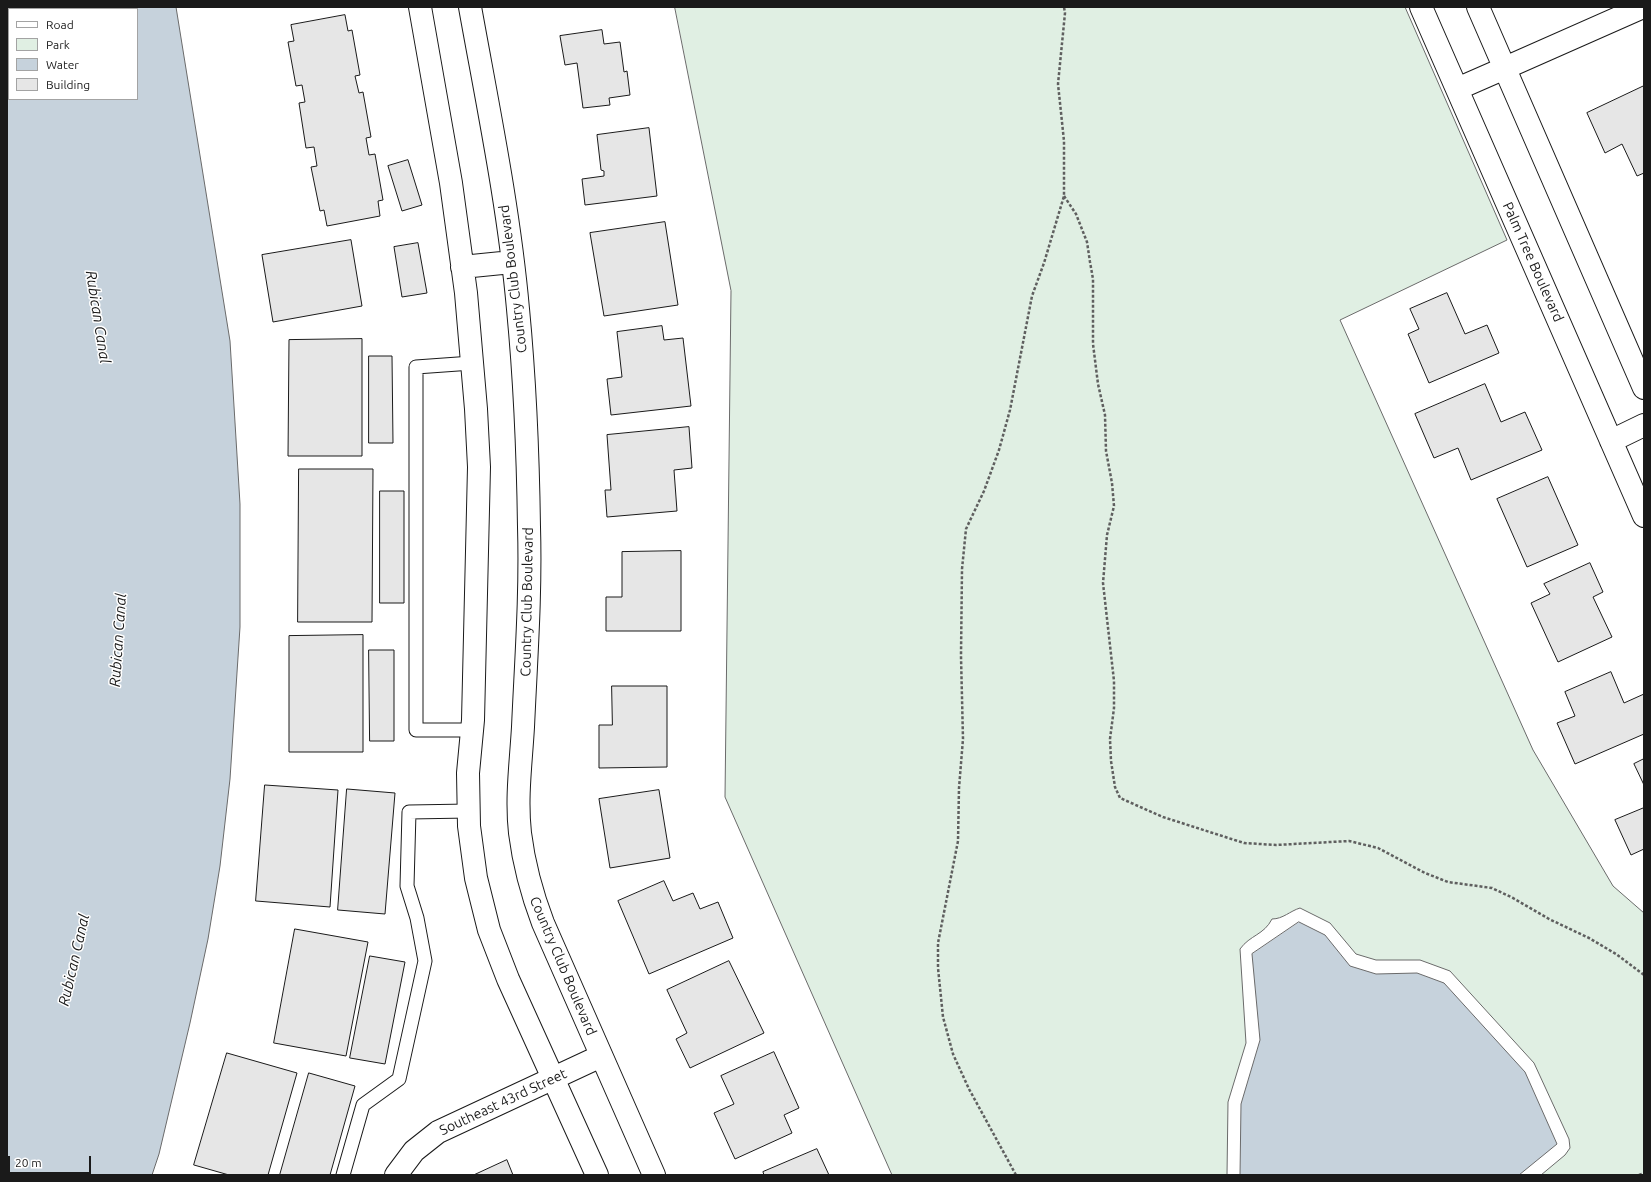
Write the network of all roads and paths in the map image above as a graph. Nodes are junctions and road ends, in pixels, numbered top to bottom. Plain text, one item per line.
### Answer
1 (420, 7) edge
2 (470, 7) edge
3 (1064, 7) edge
4 (1421, 7) edge
5 (1478, 7) edge
6 (1643, 7) edge
7 (1505, 68) junction
8 (1457, 89) junction
9 (1064, 196) junction
10 (512, 262) junction
11 (462, 267) junction
12 (472, 363) junction
13 (1644, 388) edge
14 (1644, 425) edge
15 (1611, 441) junction
16 (1644, 516) edge
17 (472, 730) junction
18 (469, 811) junction
19 (1644, 975) edge
20 (601, 1056) junction
21 (554, 1078) junction
22 (1644, 1173) edge
23 (343, 1175) edge
24 (396, 1175) edge
25 (597, 1175) edge
26 (654, 1175) edge
27 (1016, 1175) edge
28 (1639, 1175) edge

1 - 11 main road
2 - 10 main road, Country Club Boulevard
3 - 9 path
4 - 8 main road, Palm Tree Boulevard
5 - 7 main road
6 - 7 main road
7 - 8 main road
7 - 13 main road
8 - 15 main road, Palm Tree Boulevard
9 - 19 path
9 - 27 path
10 - 11 main road
10 - 20 main road, Country Club Boulevard
11 - 12 main road
12 - 17 main road
12 - 17 lane
14 - 15 main road
15 - 16 main road, Palm Tree Boulevard
17 - 18 main road
18 - 21 main road
18 - 23 lane
20 - 21 main road, Southeast 43rd Street
20 - 26 main road, Country Club Boulevard
21 - 24 main road, Southeast 43rd Street
21 - 25 main road
22 - 28 path

